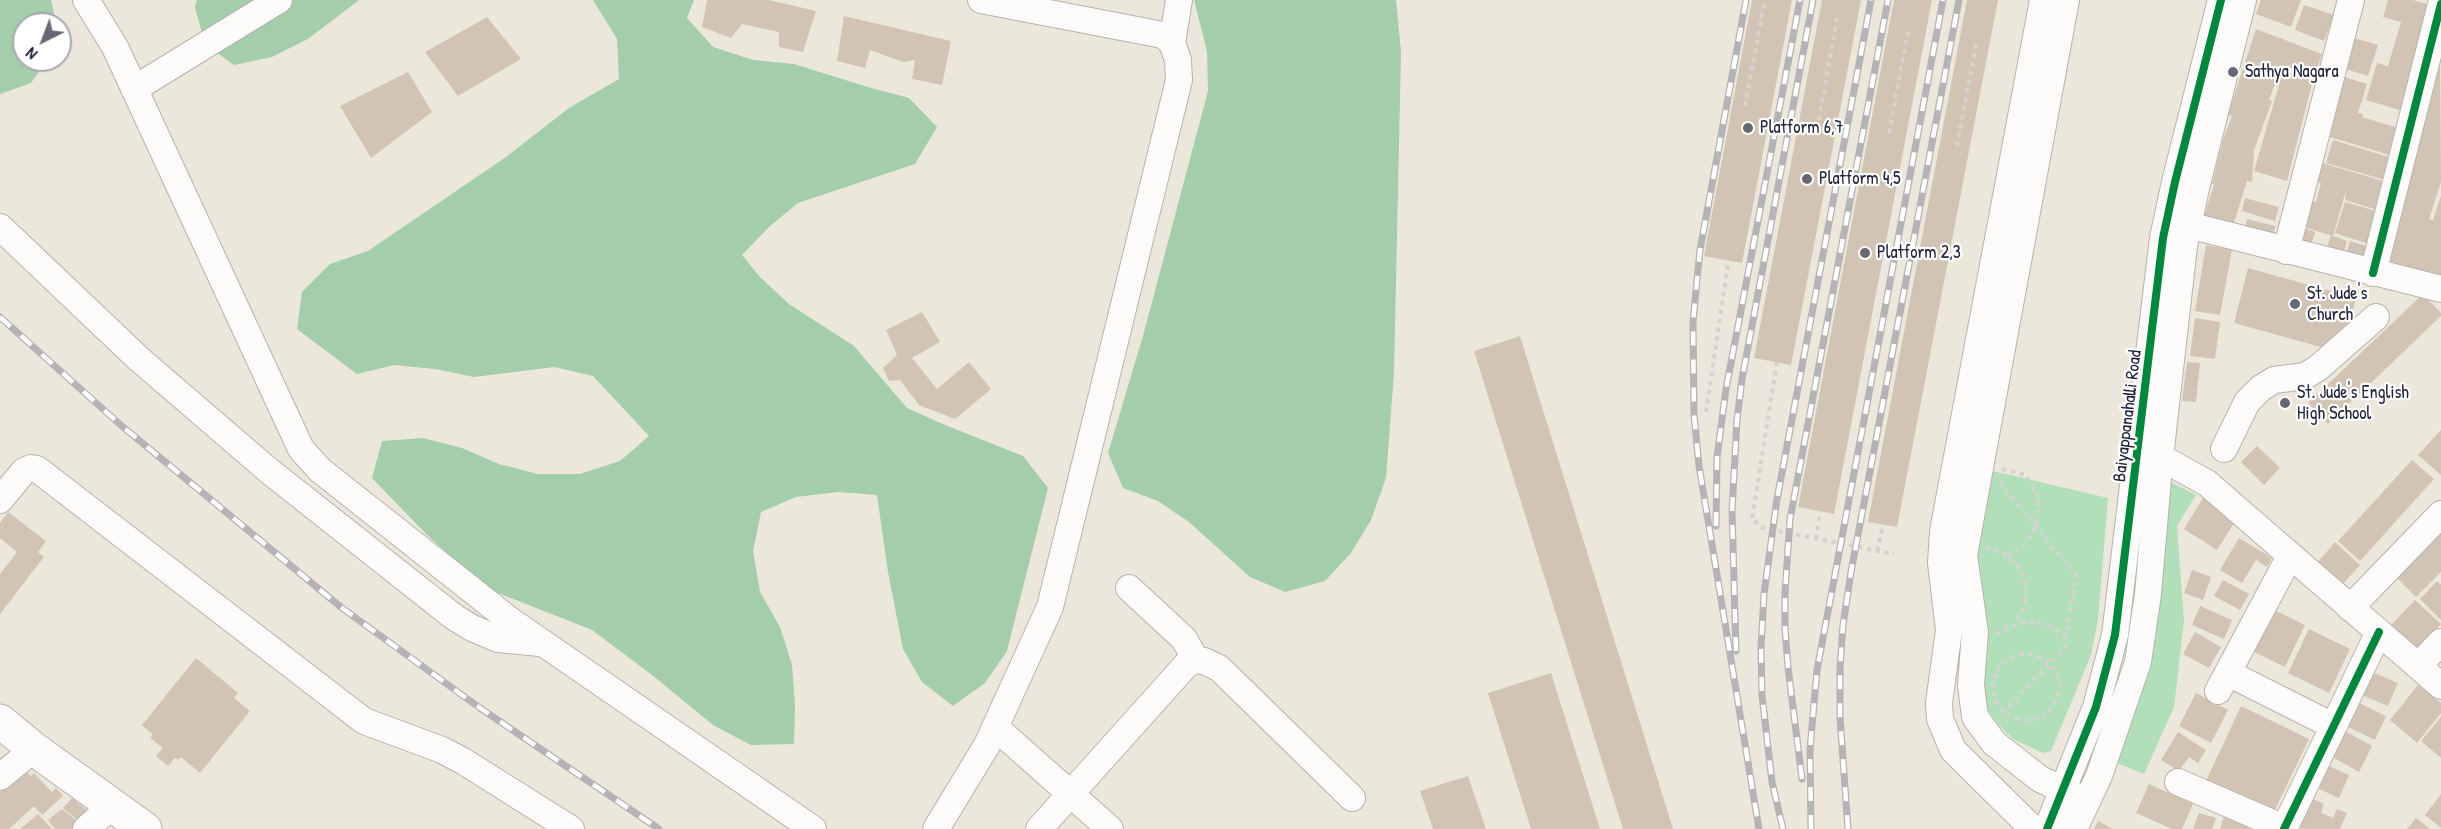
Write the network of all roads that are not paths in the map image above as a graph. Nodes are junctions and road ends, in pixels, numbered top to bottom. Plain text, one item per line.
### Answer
1 (86, 0) edge
2 (279, 0) edge
3 (981, 0) edge
4 (1179, 0) edge
5 (2043, 0) edge
6 (2066, 0) edge
7 (2221, 0) edge
8 (2243, 0) edge
9 (2350, 0) edge
10 (2441, 4) edge
11 (1172, 43) junction
12 (134, 89) junction
13 (2028, 136) junction
14 (2188, 225) junction
15 (0, 227) edge
16 (2286, 251) junction
17 (2373, 273) junction
18 (2441, 289) edge
19 (1998, 300) junction
20 (2376, 317) dead end
21 (2149, 455) junction
22 (2202, 480) junction
23 (0, 500) edge
24 (2441, 514) edge
25 (2290, 556) junction
26 (1129, 588) dead end
27 (2350, 608) junction
28 (2379, 632) junction
29 (2441, 642) edge
30 (543, 643) junction
31 (1196, 660) junction
32 (2418, 666) junction
33 (2441, 686) edge
34 (0, 721) edge
35 (2333, 726) junction
36 (995, 727) junction
37 (34, 749) junction
38 (0, 777) edge
39 (2178, 782) dead end
40 (2064, 791) junction
41 (1070, 792) junction
42 (1352, 798) dead end
43 (2087, 801) junction
44 (112, 806) junction
45 (86, 829) edge
46 (145, 829) edge
47 (571, 829) edge
48 (813, 829) edge
49 (936, 829) edge
50 (1039, 829) edge
51 (1110, 829) edge
52 (2033, 829) edge
53 (2047, 829) edge
54 (2074, 829) edge
55 (2284, 829) edge

1 - 12 street
2 - 12 street
3 - 11 street
4 - 11 street
5 - 13 street
6 - 13 street
7 - 21 street, Baiyappanahalli Road
8 - 14 street, Baiyappanahalli Road
9 - 16 street
10 - 17 street
11 - 36 street
12 - 30 street
13 - 19 street
14 - 16 street
14 - 21 street, Baiyappanahalli Road
15 - 30 street
16 - 17 street
17 - 18 street
19 - 40 street
19 - 52 street
20 - 22 street
21 - 22 street
21 - 40 street, Baiyappanahalli Road
21 - 43 street, Baiyappanahalli Road
22 - 25 street
23 - 47 street
24 - 27 street
25 - 27 street
25 - 35 street
26 - 31 street
27 - 28 street
28 - 32 street
28 - 35 street
29 - 32 street
30 - 48 street
31 - 41 street
31 - 42 street
32 - 33 street
34 - 37 main road
35 - 55 street
36 - 41 street
36 - 49 street
37 - 38 street
37 - 44 main road
39 - 55 street
40 - 43 street
40 - 53 street, Baiyappanahalli Road
41 - 50 street
41 - 51 street
43 - 54 street, Baiyappanahalli Road
44 - 45 street
44 - 46 main road

